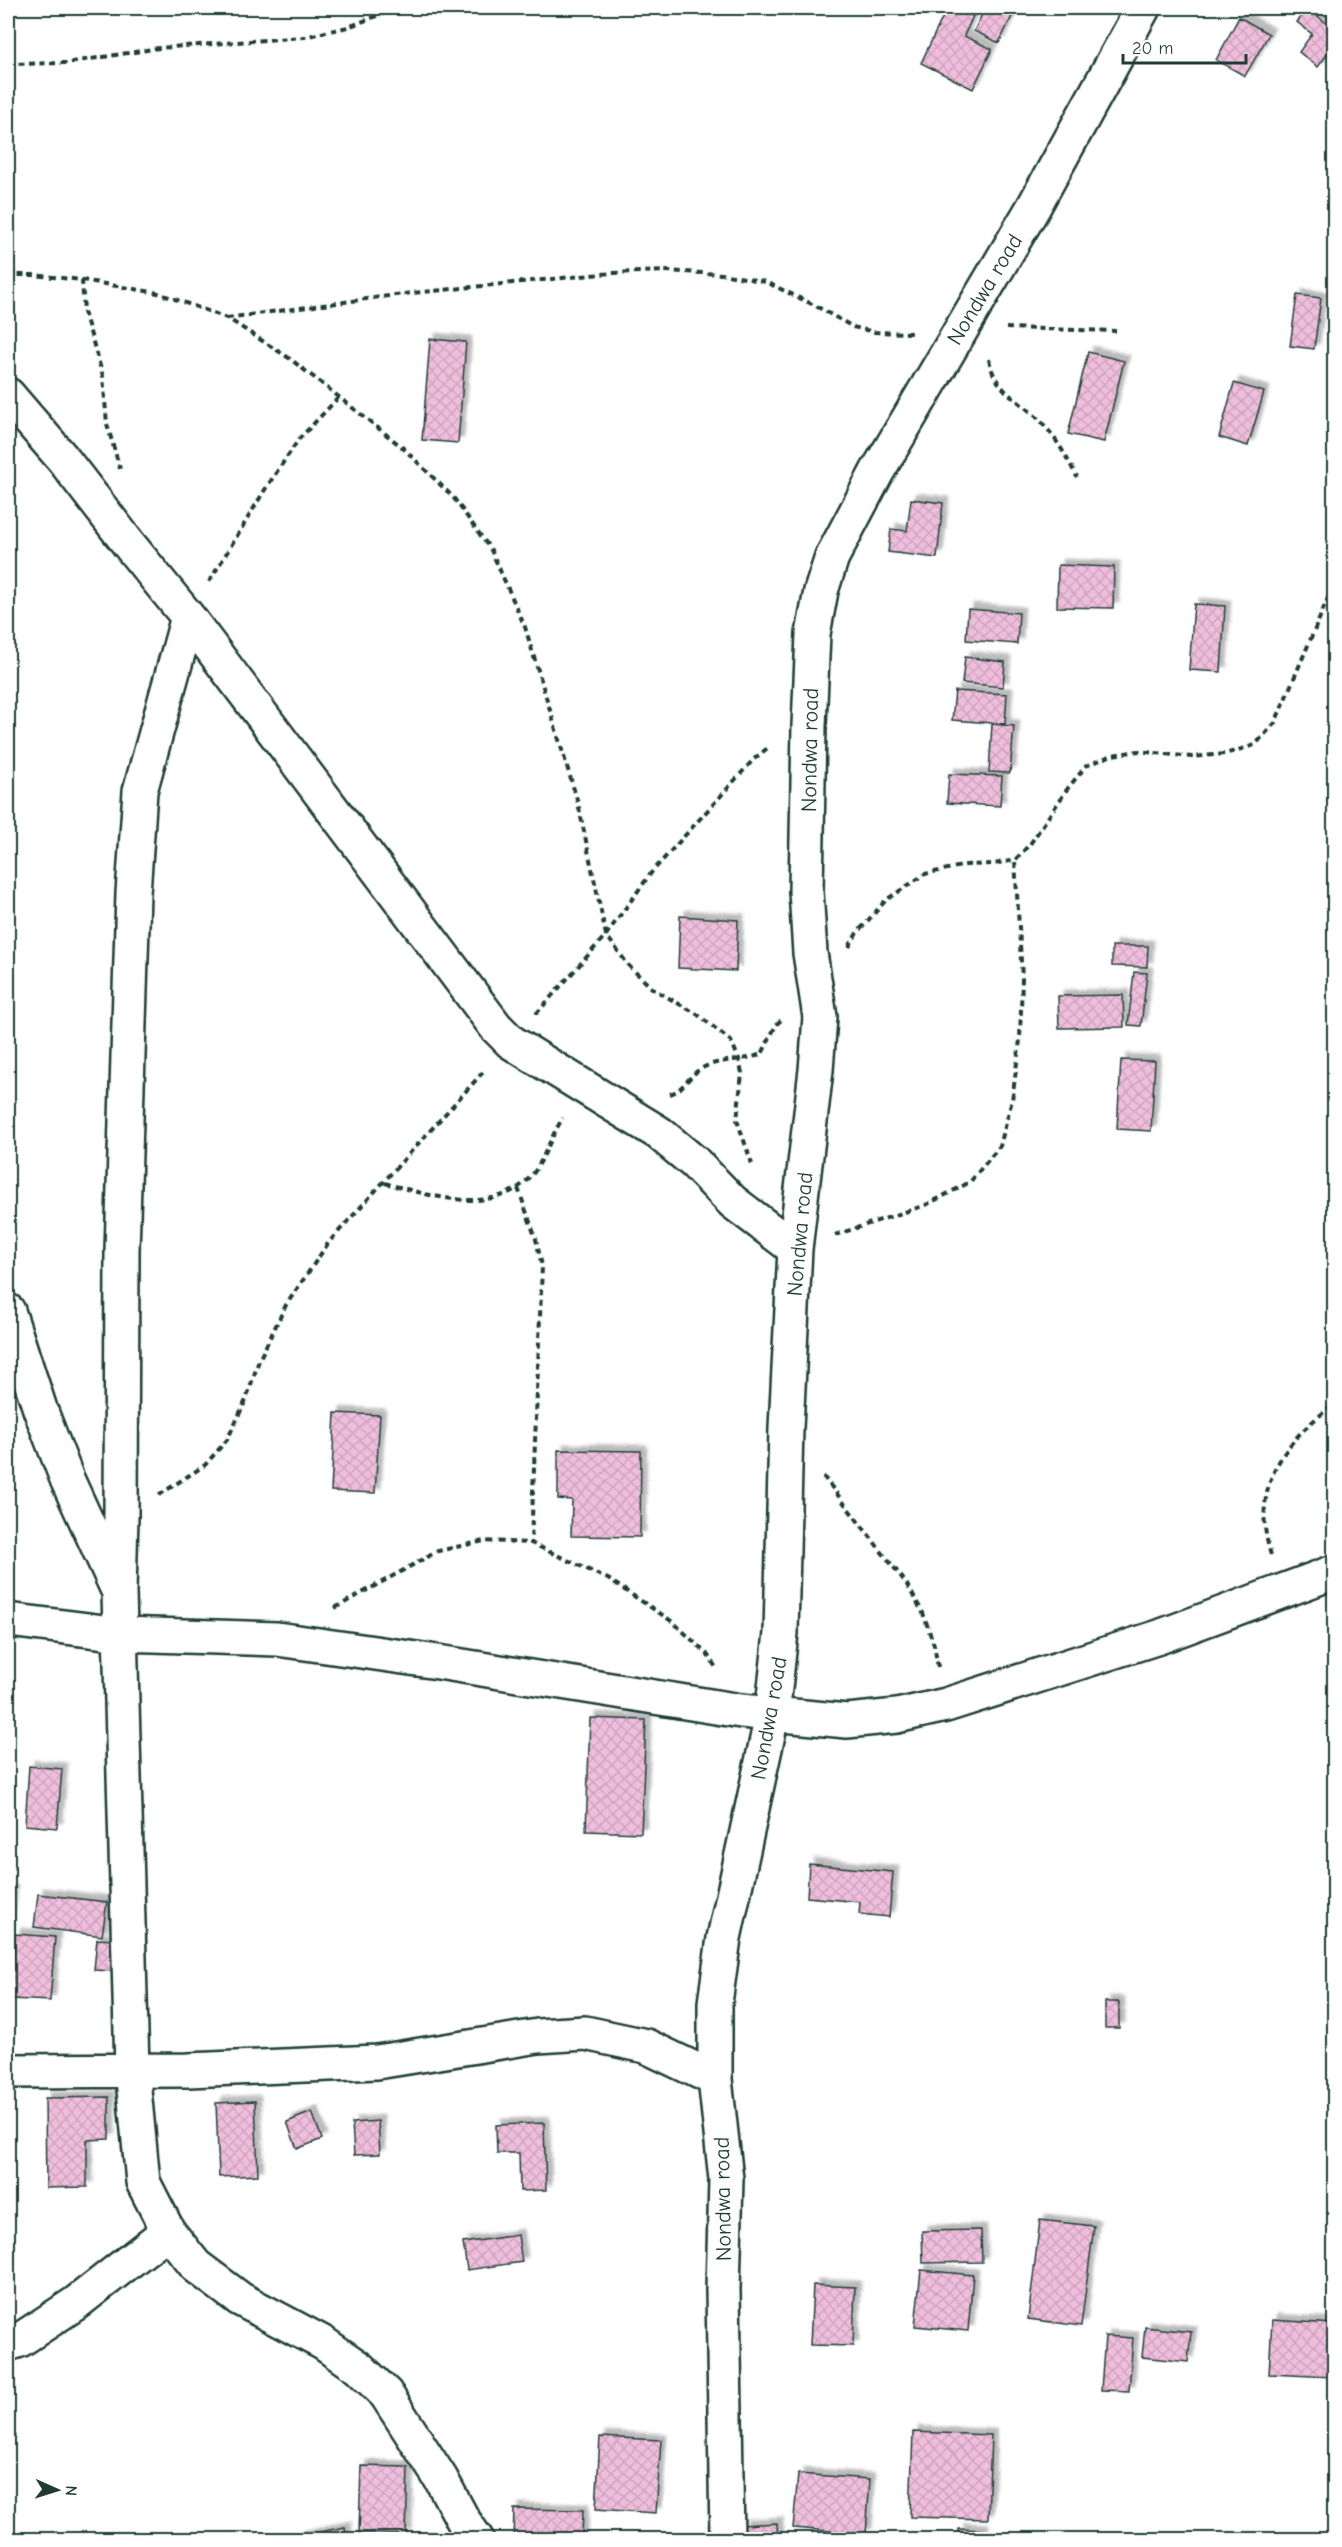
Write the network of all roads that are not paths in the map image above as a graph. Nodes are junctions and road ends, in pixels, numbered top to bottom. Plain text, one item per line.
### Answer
1 (1143, 8) edge
2 (8, 395) edge
3 (188, 617) junction
4 (795, 1249) junction
5 (8, 1311) edge
6 (1335, 1572) edge
7 (119, 1592) junction
8 (8, 1620) edge
9 (122, 1634) junction
10 (756, 1714) junction
11 (132, 2069) junction
12 (8, 2070) edge
13 (715, 2079) junction
14 (168, 2231) junction
15 (8, 2344) edge
16 (477, 2540) edge
17 (727, 2540) edge

1 - 4 street, Nondwa road
2 - 3 street
3 - 4 street
3 - 7 street
4 - 10 street, Nondwa road
5 - 7 street
6 - 10 street
7 - 9 street
8 - 9 street
9 - 10 street
9 - 11 street
10 - 13 street, Nondwa road
11 - 12 street
11 - 13 street
11 - 14 street
13 - 17 street, Nondwa road
14 - 15 street
14 - 16 street

